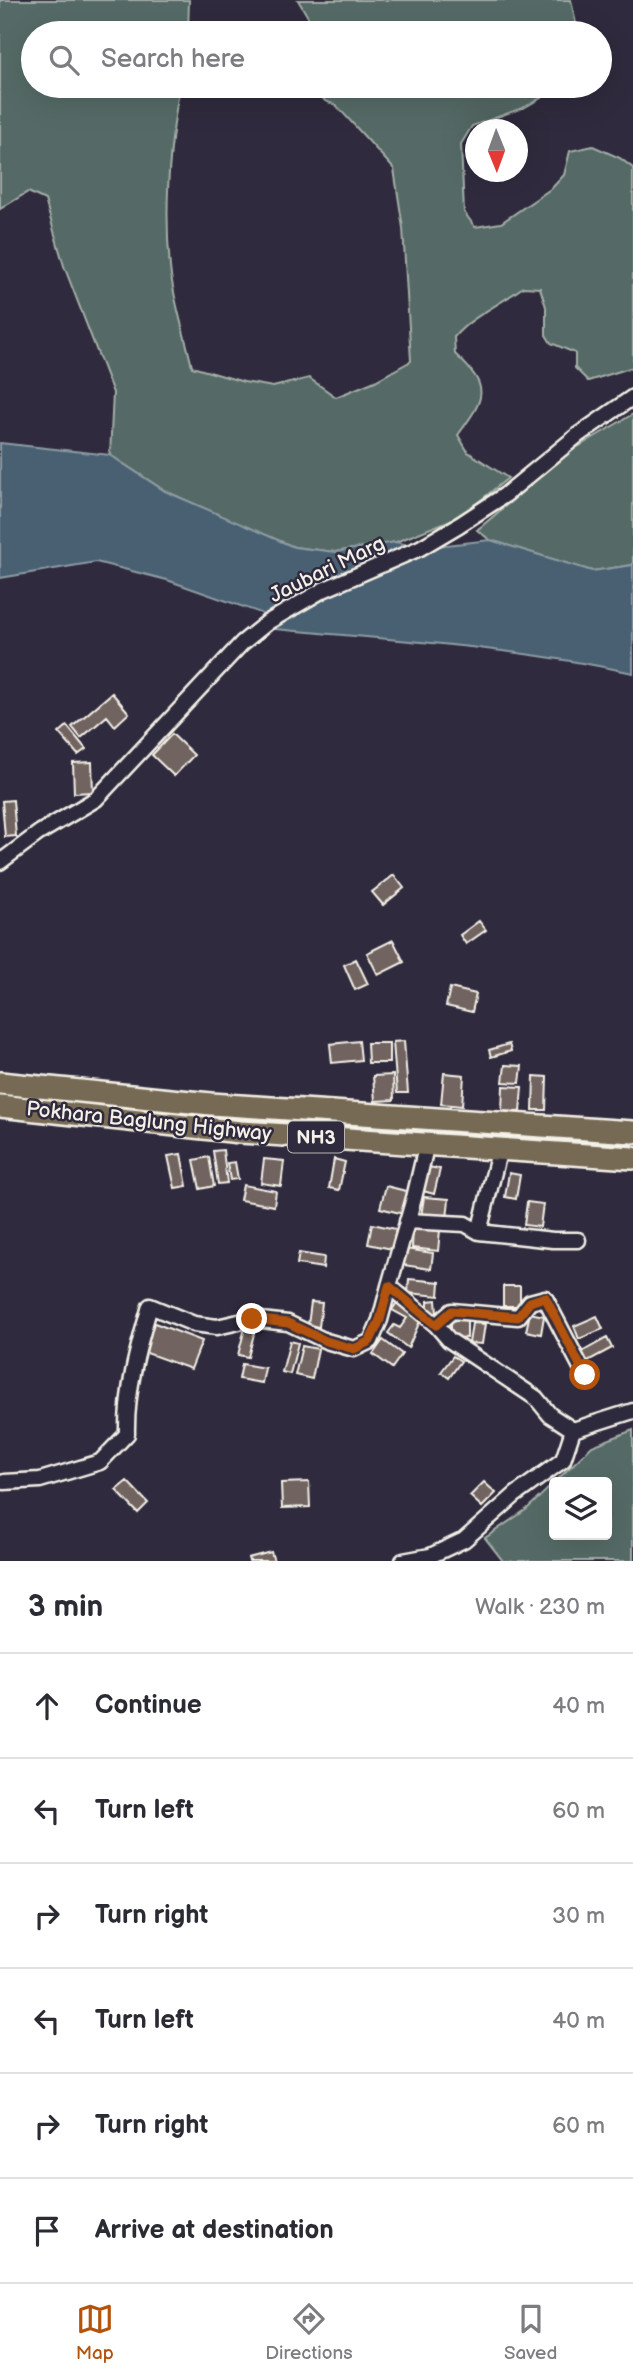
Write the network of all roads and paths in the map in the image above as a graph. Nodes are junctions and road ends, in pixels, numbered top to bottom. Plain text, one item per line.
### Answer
1 (633, 397) edge
2 (0, 862) edge
3 (0, 1083) edge
4 (0, 1106) edge
5 (633, 1132) edge
6 (427, 1143) junction
7 (499, 1148) junction
8 (633, 1158) edge
9 (407, 1221) junction
10 (479, 1232) junction
11 (578, 1240) dead end
12 (389, 1286) junction
13 (436, 1325) junction
14 (585, 1375) dead end
15 (633, 1411) edge
16 (573, 1430) junction
17 (4, 1482) dead end
18 (403, 1561) edge

1 - 2 street, Jaubari Marg
3 - 5 highway, Pokhara Baglung Highway
4 - 6 highway, Pokhara Baglung Highway / NH3
6 - 7 highway, Pokhara Baglung Highway / NH3
6 - 9 street
7 - 8 highway, Pokhara Baglung Highway / NH3
7 - 10 street
9 - 10 street
9 - 12 street
10 - 11 street
12 - 13 street
12 - 17 street
13 - 14 street
13 - 16 street
15 - 16 street
16 - 18 street

